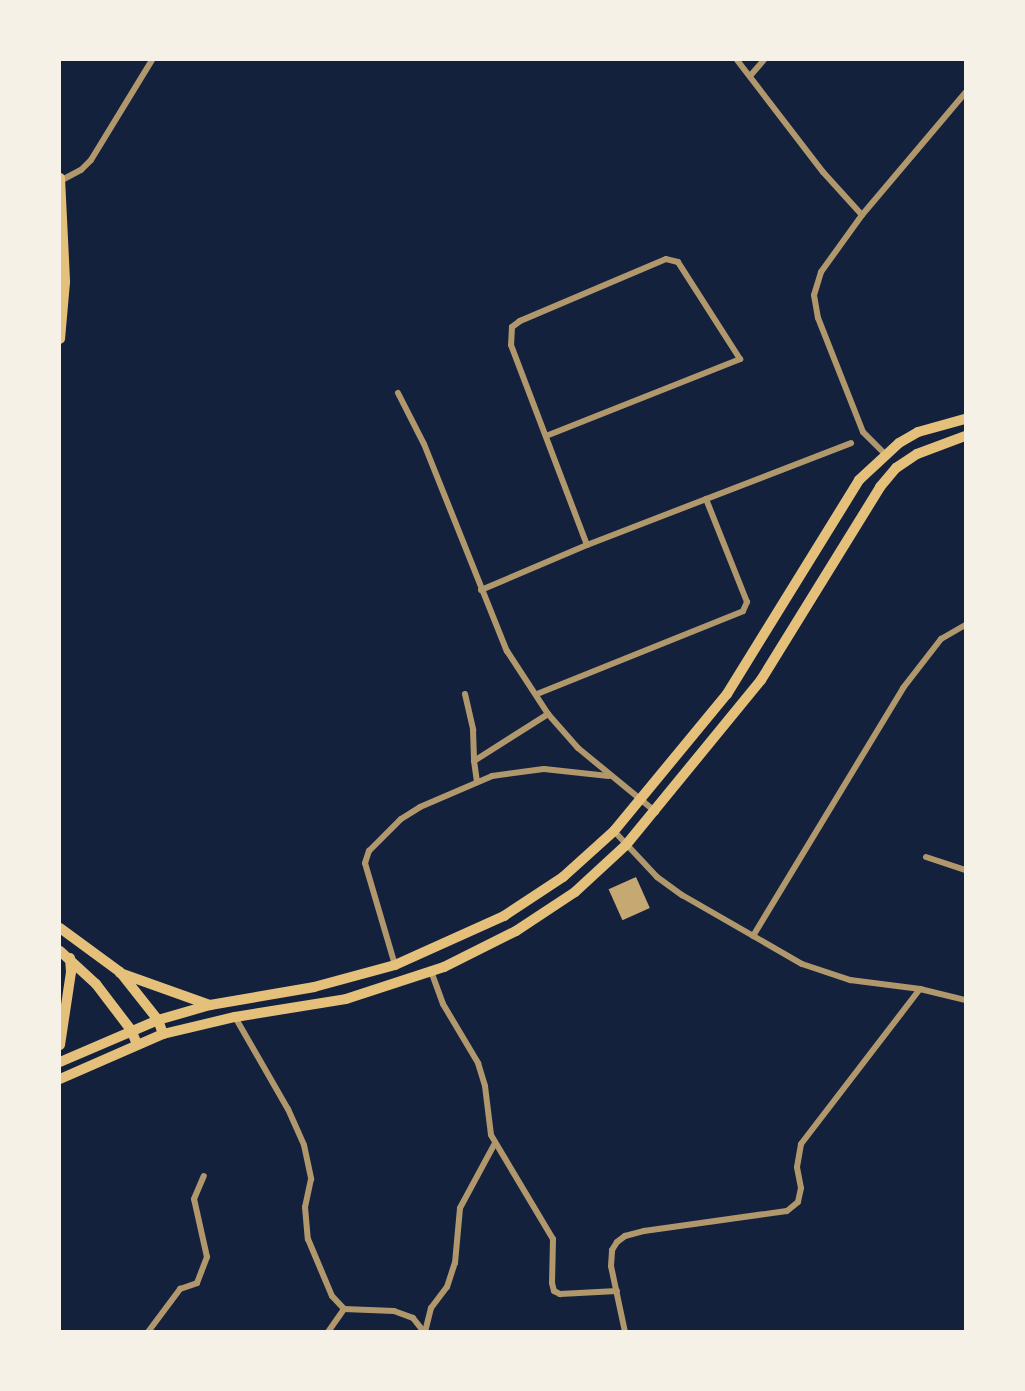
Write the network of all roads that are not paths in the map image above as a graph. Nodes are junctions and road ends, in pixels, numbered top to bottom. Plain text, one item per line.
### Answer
1 (152, 60) edge
2 (737, 60) edge
3 (764, 60) edge
4 (750, 76) junction
5 (965, 93) edge
6 (60, 180) edge
7 (862, 215) junction
8 (60, 339) edge
9 (398, 393) dead end
10 (965, 419) edge
11 (546, 436) junction
12 (965, 436) edge
13 (850, 443) dead end
14 (885, 454) junction
15 (706, 499) junction
16 (587, 545) junction
17 (481, 590) junction
18 (965, 625) edge
19 (465, 694) dead end
20 (537, 694) junction
21 (548, 713) junction
22 (474, 761) junction
23 (610, 776) junction
24 (477, 782) junction
25 (642, 799) junction
26 (656, 812) junction
27 (614, 831) junction
28 (626, 845) junction
29 (926, 857) dead end
30 (965, 870) edge
31 (60, 928) edge
32 (753, 936) junction
33 (60, 951) edge
34 (70, 958) junction
35 (395, 964) junction
36 (431, 971) junction
37 (120, 972) junction
38 (920, 989) junction
39 (965, 1000) edge
40 (210, 1005) junction
41 (235, 1017) junction
42 (158, 1020) junction
43 (131, 1030) junction
44 (163, 1034) junction
45 (137, 1044) junction
46 (60, 1045) edge
47 (60, 1062) edge
48 (60, 1079) edge
49 (495, 1143) junction
50 (204, 1176) dead end
51 (617, 1290) junction
52 (344, 1309) junction
53 (148, 1332) edge
54 (328, 1332) edge
55 (424, 1332) edge
56 (625, 1332) edge

1 - 6 street
2 - 4 street
3 - 4 street
4 - 7 street
5 - 7 street
6 - 8 main road
7 - 14 street
9 - 17 street
10 - 14 main road
11 - 11 street
11 - 16 street
12 - 26 main road
13 - 15 street
14 - 25 main road
15 - 16 street
15 - 20 street
16 - 17 street
17 - 20 street
18 - 32 street
19 - 22 street
20 - 21 street
21 - 22 street
21 - 23 street
22 - 24 street
23 - 24 street
23 - 25 street
24 - 35 street
25 - 26 street
25 - 27 main road
26 - 28 main road
27 - 28 street
27 - 35 main road
28 - 32 street
28 - 36 main road
29 - 30 street
31 - 37 main road
32 - 38 street
33 - 34 main road
34 - 43 main road
34 - 46 main road
35 - 40 main road
36 - 41 main road
36 - 49 street
37 - 40 main road
37 - 42 main road
38 - 39 street
38 - 51 street
40 - 42 main road
41 - 44 main road
41 - 52 street
42 - 43 main road
42 - 44 main road
43 - 45 main road
43 - 47 main road
44 - 45 main road
45 - 48 main road
49 - 51 street
49 - 55 street
50 - 53 street
51 - 56 street
52 - 54 street
52 - 55 street

